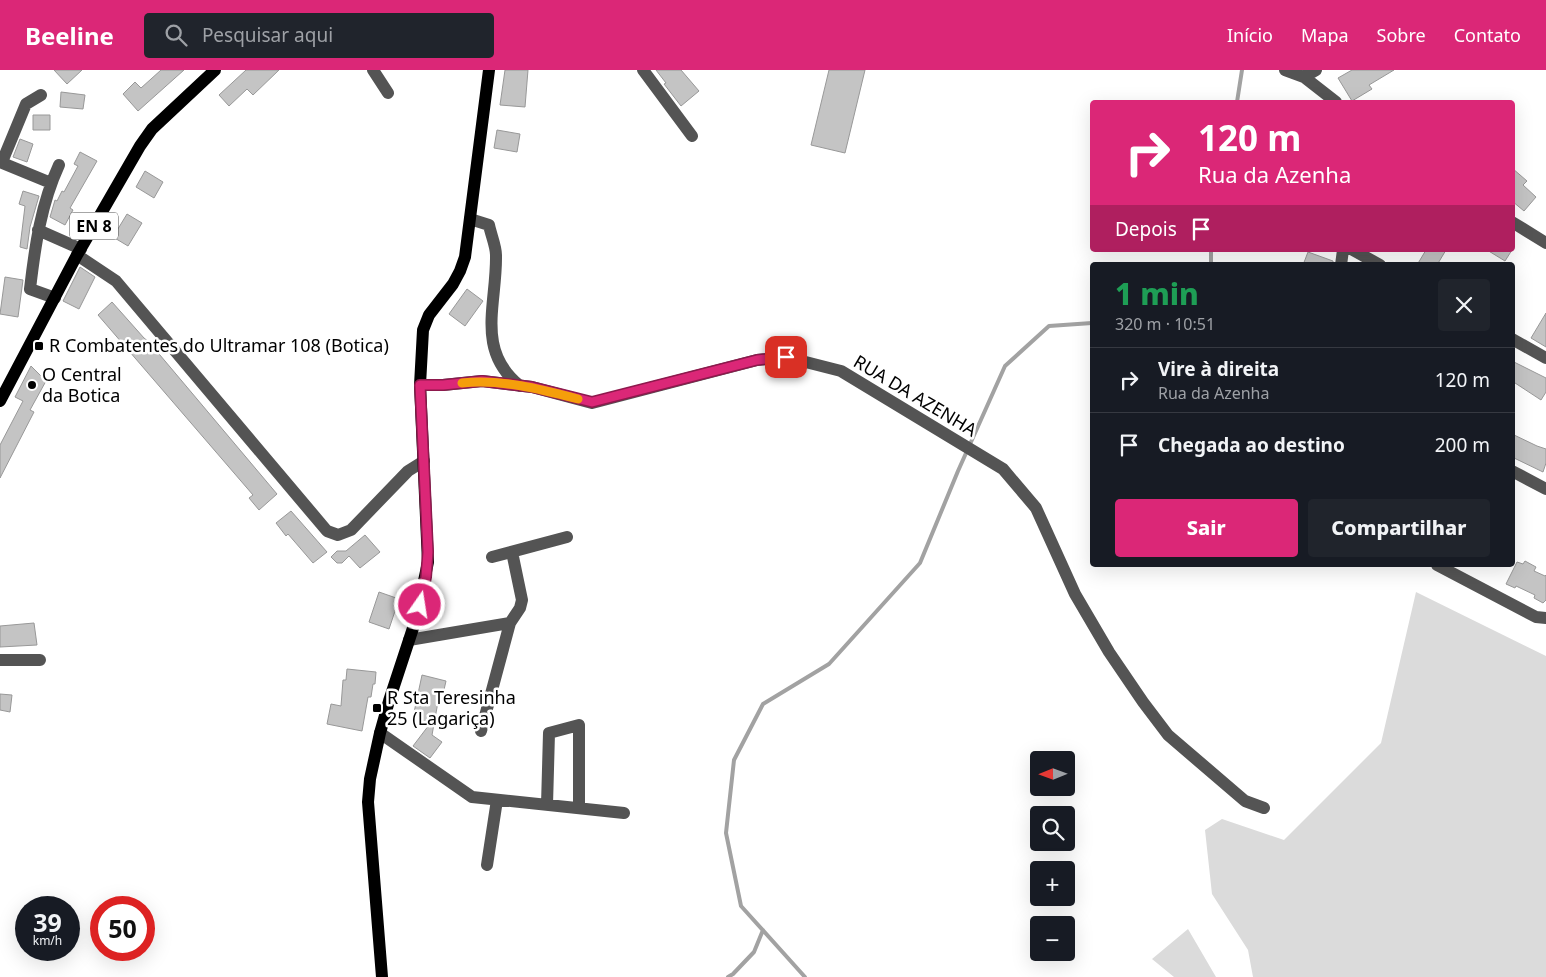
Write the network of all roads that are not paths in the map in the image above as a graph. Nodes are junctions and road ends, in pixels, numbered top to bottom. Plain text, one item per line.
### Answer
1 (215, 70) edge
2 (373, 70) edge
3 (489, 70) edge
4 (643, 70) edge
5 (1286, 70) edge
6 (1316, 70) edge
7 (1304, 76) junction
8 (388, 93) dead end
9 (40, 95) dead end
10 (1334, 100) edge
11 (692, 136) dead end
12 (1, 162) edge
13 (59, 165) dead end
14 (51, 183) junction
15 (470, 219) junction
16 (1515, 224) edge
17 (38, 230) junction
18 (1546, 243) edge
19 (79, 252) junction
20 (1357, 252) edge
21 (1375, 262) edge
22 (55, 298) junction
23 (1515, 341) edge
24 (1546, 358) edge
25 (420, 385) junction
26 (520, 386) junction
27 (0, 401) edge
28 (424, 462) junction
29 (1515, 473) edge
30 (1546, 489) edge
31 (567, 537) dead end
32 (512, 552) junction
33 (492, 557) dead end
34 (1441, 567) edge
35 (1546, 618) edge
36 (510, 623) junction
37 (409, 640) junction
38 (0, 660) edge
39 (40, 660) dead end
40 (481, 731) dead end
41 (380, 733) junction
42 (497, 800) junction
43 (547, 805) junction
44 (578, 808) junction
45 (1264, 808) dead end
46 (624, 812) dead end
47 (487, 865) dead end
48 (382, 977) edge

1 - 19 main road, EN 8
2 - 8 street
3 - 15 main road
4 - 11 street
5 - 7 street
6 - 7 street
7 - 10 street
9 - 12 street
12 - 14 street
13 - 14 street
14 - 17 street
15 - 25 main road
15 - 26 street
16 - 18 street
17 - 19 street
17 - 22 street
19 - 22 main road, EN 8
19 - 28 street
20 - 21 street
22 - 27 main road, EN 8
23 - 24 street
25 - 26 street, RUA DA AZENHA
25 - 28 main road
26 - 45 street, RUA DA AZENHA
28 - 37 main road
29 - 30 street
31 - 32 street
32 - 33 street
32 - 36 street
34 - 35 street
36 - 37 street
36 - 40 street
37 - 41 main road
38 - 39 street
41 - 42 street
41 - 48 main road
42 - 43 street
42 - 47 street
43 - 44 street
43 - 44 street
44 - 46 street

